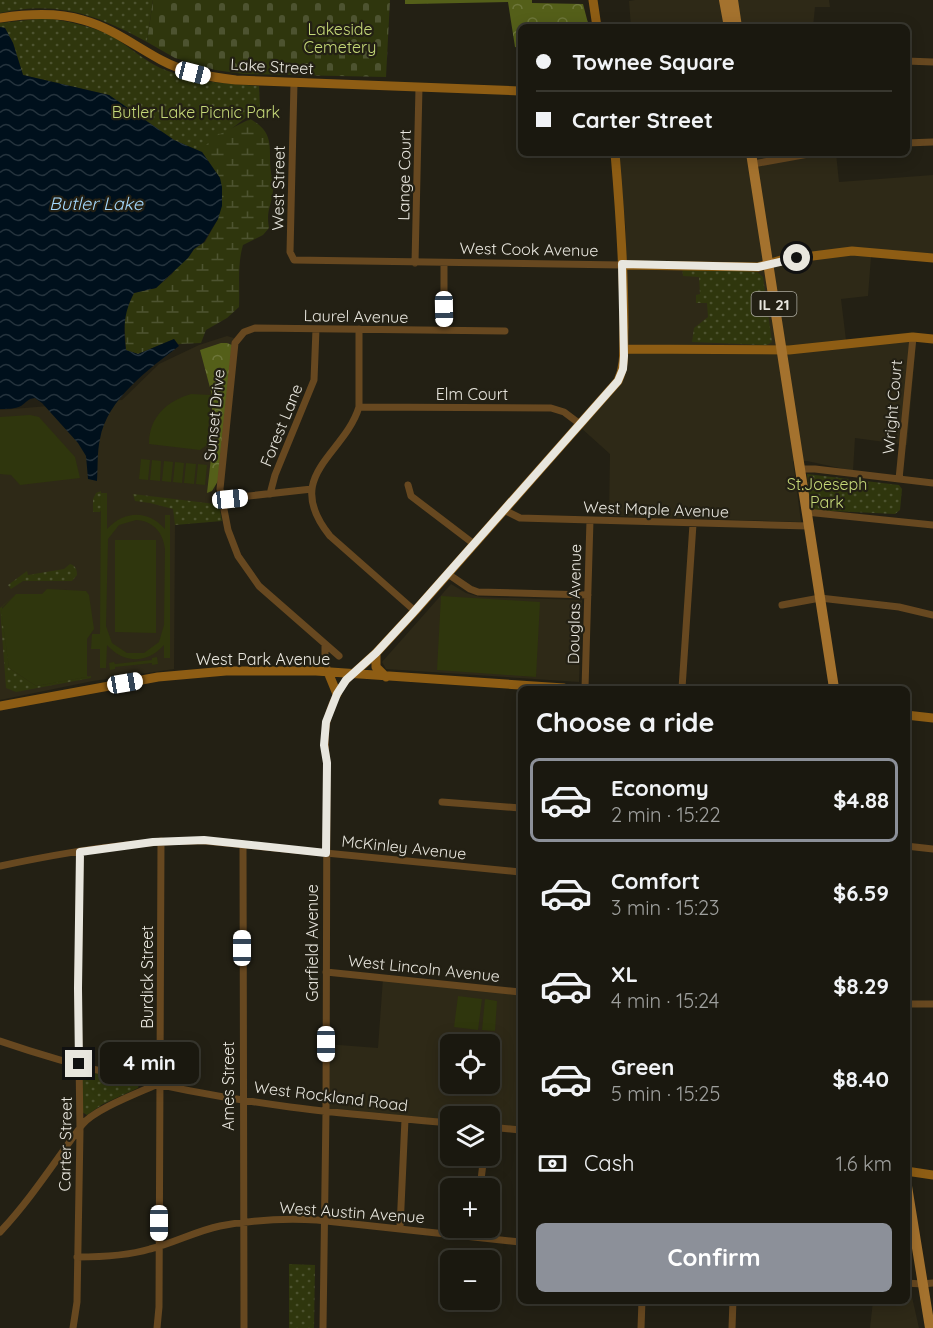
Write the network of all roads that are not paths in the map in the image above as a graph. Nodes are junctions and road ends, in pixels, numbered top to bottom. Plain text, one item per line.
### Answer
1 (593, 0) edge
2 (724, 0) edge
3 (733, 0) edge
4 (3, 17) edge
5 (597, 24) edge
6 (728, 24) edge
7 (737, 24) edge
8 (910, 61) edge
9 (933, 62) edge
10 (294, 83) junction
11 (419, 87) junction
12 (518, 91) edge
13 (933, 142) edge
14 (910, 143) edge
15 (615, 156) edge
16 (797, 156) edge
17 (752, 159) edge
18 (291, 257) joint
19 (933, 258) edge
20 (415, 262) junction
21 (444, 263) junction
22 (622, 264) junction
23 (768, 264) junction
24 (316, 328) junction
25 (359, 329) junction
26 (444, 330) junction
27 (505, 331) dead end
28 (243, 332) joint
29 (912, 337) junction
30 (933, 339) edge
31 (624, 349) junction
32 (781, 350) junction
33 (358, 407) junction
34 (580, 424) junction
35 (800, 470) junction
36 (899, 480) junction
37 (933, 483) edge
38 (408, 484) dead end
39 (312, 489) junction
40 (270, 494) junction
41 (221, 499) junction
42 (504, 510) junction
43 (806, 512) junction
44 (590, 520) junction
45 (693, 524) junction
46 (933, 525) edge
47 (808, 526) junction
48 (474, 544) junction
49 (448, 574) junction
50 (588, 595) junction
51 (820, 598) junction
52 (782, 605) dead end
53 (415, 611) junction
54 (933, 615) edge
55 (325, 644) junction
56 (376, 653) junction
57 (339, 656) dead end
58 (325, 660) junction
59 (315, 671) junction
60 (328, 672) junction
61 (353, 674) junction
62 (386, 676) junction
63 (534, 686) edge
64 (585, 686) edge
65 (682, 686) edge
66 (834, 686) edge
67 (337, 694) junction
68 (0, 706) edge
69 (910, 715) edge
70 (933, 718) edge
71 (442, 802) dead end
72 (518, 808) edge
73 (161, 841) junction
74 (243, 844) junction
75 (910, 846) edge
76 (933, 849) edge
77 (80, 852) junction
78 (326, 853) junction
79 (0, 866) edge
80 (518, 872) edge
81 (326, 972) junction
82 (518, 992) edge
83 (910, 1004) edge
84 (933, 1004) edge
85 (0, 1041) edge
86 (79, 1064) junction
87 (160, 1083) junction
88 (242, 1099) junction
89 (326, 1111) junction
90 (405, 1119) junction
91 (440, 1122) edge
92 (500, 1128) edge
93 (518, 1130) edge
94 (80, 1131) junction
95 (910, 1172) edge
96 (933, 1175) edge
97 (910, 1199) edge
98 (324, 1220) junction
99 (242, 1222) junction
100 (400, 1228) junction
101 (0, 1232) edge
102 (440, 1233) edge
103 (484, 1238) edge
104 (518, 1242) edge
105 (159, 1246) junction
106 (77, 1257) junction
107 (910, 1282) edge
108 (928, 1283) edge
109 (642, 1304) edge
110 (733, 1304) edge
111 (73, 1328) edge
112 (157, 1328) edge
113 (244, 1328) edge
114 (323, 1328) edge
115 (641, 1328) edge
116 (732, 1328) edge
117 (930, 1328) edge

1 - 5 street
2 - 6 main road
3 - 7 main road
4 - 10 street, Lake Street
8 - 9 street
10 - 11 street, Lake Street
10 - 18 street, West Street
11 - 12 street, Lake Street
11 - 20 street, Lange Court
13 - 14 street
15 - 22 street
16 - 17 street
17 - 23 main road, IL 21
18 - 20 street, West Cook Avenue
19 - 23 street, West Cook Avenue
20 - 21 street, West Cook Avenue
21 - 22 street, West Cook Avenue
21 - 26 street
22 - 23 street, West Cook Avenue
22 - 31 street
23 - 32 main road, IL 21
24 - 25 street, Laurel Avenue
24 - 28 street, Laurel Avenue
24 - 40 street, Forest Lane
25 - 26 street, Laurel Avenue
25 - 33 street
26 - 27 street, Laurel Avenue
28 - 41 street, Sunset Drive
29 - 30 street
29 - 32 street
29 - 36 street, Wright Court
31 - 32 street
31 - 34 street
32 - 35 main road, IL 21
33 - 34 street, Elm Court
33 - 39 street
34 - 42 street
35 - 36 street
35 - 43 main road, IL 21
36 - 37 street
38 - 48 street
39 - 40 street
39 - 53 street
40 - 41 street
41 - 55 street, Sunset Drive
42 - 44 street, West Maple Avenue
42 - 48 street
43 - 46 street
43 - 47 main road, IL 21
44 - 45 street, West Maple Avenue
44 - 50 street, Douglas Avenue
45 - 47 street, West Maple Avenue
45 - 65 street
47 - 51 main road, IL 21
48 - 49 street
49 - 50 street
49 - 53 street
50 - 64 street, Douglas Avenue
51 - 52 street
51 - 54 street
51 - 66 main road, IL 21
53 - 56 street
55 - 57 street, Sunset Drive
55 - 58 street
56 - 61 street
56 - 62 street
58 - 59 street
58 - 60 street
59 - 60 street, West Park Avenue
59 - 68 street, West Park Avenue
60 - 61 street, West Park Avenue
60 - 67 street
61 - 62 street, West Park Avenue
61 - 67 street, Garfield Avenue
62 - 63 street, West Park Avenue
67 - 78 street, Garfield Avenue
69 - 70 street
71 - 72 street
73 - 74 street, McKinley Avenue
73 - 77 street, McKinley Avenue
73 - 87 street, Burdick Street
74 - 78 street, McKinley Avenue
74 - 88 street, Ames Street
75 - 76 street
77 - 79 street, McKinley Avenue
77 - 86 street, Carter Street
78 - 80 street, McKinley Avenue
78 - 81 street, Garfield Avenue
81 - 82 street, West Lincoln Avenue
81 - 89 street, Garfield Avenue
83 - 84 street
85 - 86 street, West Rockland Road
86 - 87 street, West Rockland Road
86 - 94 street, Carter Street
87 - 88 street, West Rockland Road
87 - 94 street
87 - 105 street, Burdick Street
88 - 89 street, West Rockland Road
88 - 99 street, Ames Street
89 - 90 street, West Rockland Road
89 - 98 street, Garfield Avenue
90 - 91 street, West Rockland Road
90 - 100 street
92 - 93 street
94 - 101 street
94 - 106 street, Carter Street
95 - 96 street
97 - 108 main road
98 - 99 street, West Austin Avenue
98 - 100 street, West Austin Avenue
98 - 114 street, Garfield Avenue
99 - 105 street, West Austin Avenue
99 - 113 street, Ames Street
100 - 102 street, West Austin Avenue
103 - 104 street, West Austin Avenue
105 - 106 street, West Austin Avenue
105 - 112 street, Burdick Street
106 - 111 street, Carter Street
107 - 108 street
108 - 117 main road
109 - 115 street
110 - 116 street

